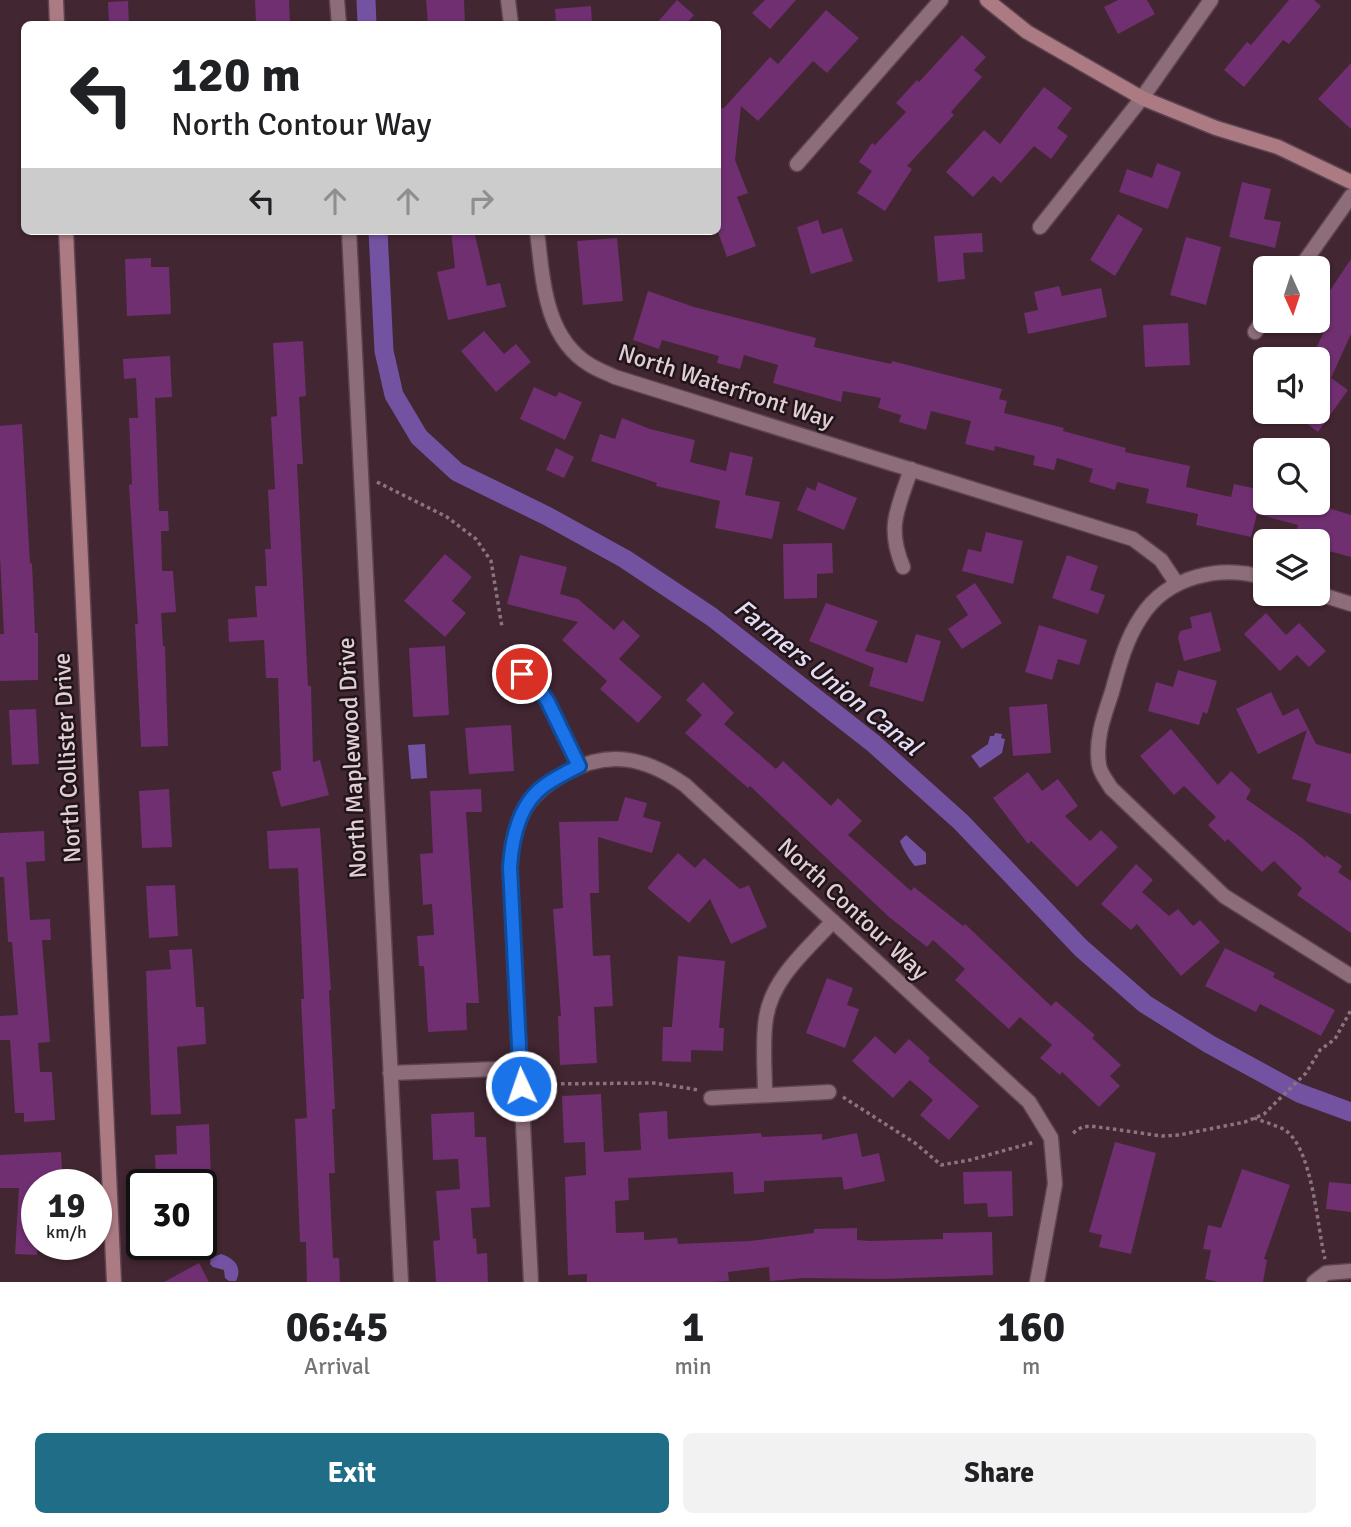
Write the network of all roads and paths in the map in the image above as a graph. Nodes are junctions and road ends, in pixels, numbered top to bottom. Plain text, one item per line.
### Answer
1 (55, 0) edge
2 (337, 0) edge
3 (508, 0) edge
4 (941, 0) edge
5 (987, 0) edge
6 (1211, 0) edge
7 (57, 21) edge
8 (339, 21) edge
9 (511, 21) edge
10 (1142, 98) junction
11 (797, 164) dead end
12 (1351, 182) edge
13 (1351, 196) edge
14 (1040, 228) dead end
15 (66, 235) edge
16 (349, 235) edge
17 (538, 235) edge
18 (1308, 256) edge
19 (911, 469) junction
20 (376, 481) dead end
21 (903, 567) dead end
22 (1253, 576) edge
23 (1177, 584) junction
24 (1330, 597) edge
25 (1351, 604) edge
26 (502, 627) dead end
27 (507, 664) dead end
28 (579, 766) junction
29 (833, 921) junction
30 (1351, 976) edge
31 (1351, 1010) edge
32 (520, 1068) junction
33 (390, 1073) junction
34 (540, 1084) dead end
35 (836, 1094) joint
36 (707, 1095) joint
37 (765, 1095) junction
38 (1254, 1118) junction
39 (1073, 1133) dead end
40 (1040, 1140) dead end
41 (1326, 1261) dead end
42 (1351, 1272) edge
43 (114, 1282) edge
44 (401, 1282) edge
45 (531, 1282) edge
46 (1037, 1282) edge
47 (1314, 1282) edge

1 - 7 street
2 - 8 street
3 - 9 street
4 - 11 street
5 - 10 street
6 - 10 street
10 - 12 street
10 - 14 street
13 - 18 street
15 - 43 street, North Collister Drive
16 - 33 street, North Maplewood Drive
17 - 19 street, North Waterfront Way
19 - 21 street
19 - 23 street, North Waterfront Way
20 - 26 path
22 - 23 street
23 - 30 street
24 - 25 street
27 - 28 street
28 - 29 street, North Contour Way
28 - 32 street, North Contour Way
29 - 37 street
29 - 46 street, North Contour Way
31 - 38 path
32 - 33 street
32 - 45 street, North Contour Way
33 - 44 street, North Maplewood Drive
34 - 36 path
35 - 37 street
35 - 40 path
36 - 37 street
38 - 39 path
38 - 41 path
42 - 47 street

